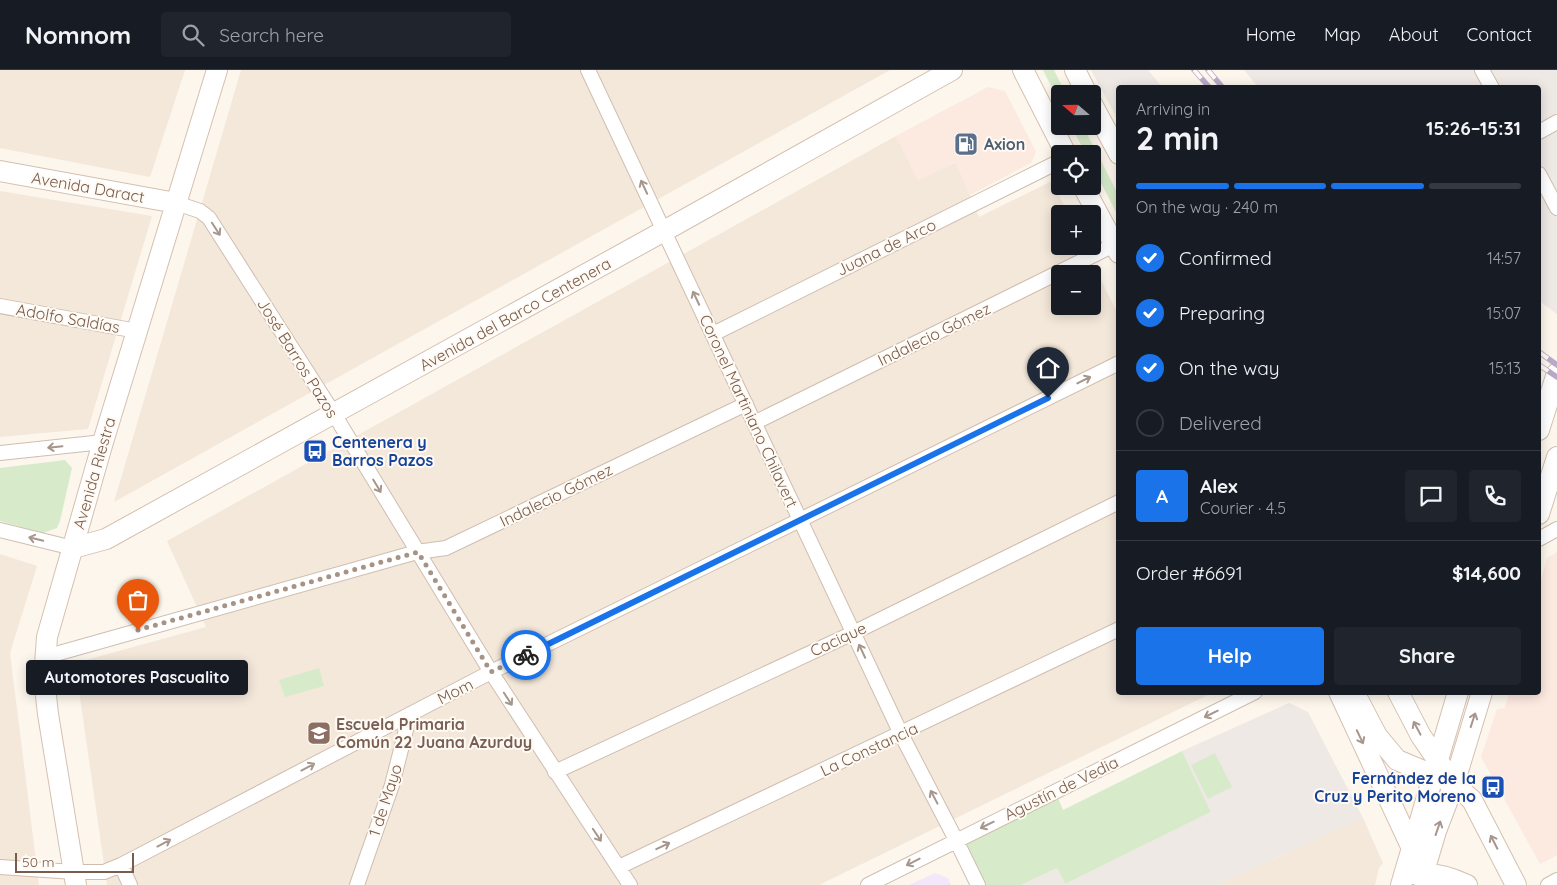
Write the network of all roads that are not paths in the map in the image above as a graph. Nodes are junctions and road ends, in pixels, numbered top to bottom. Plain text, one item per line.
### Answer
1 (218, 70) edge
2 (588, 70) edge
3 (952, 70) edge
4 (1023, 70) edge
5 (1075, 70) edge
6 (1482, 70) edge
7 (1082, 85) edge
8 (1490, 85) edge
9 (1101, 121) edge
10 (1557, 122) edge
11 (1541, 131) edge
12 (1061, 145) edge
13 (1116, 148) edge
14 (1051, 165) edge
15 (0, 171) edge
16 (1541, 178) edge
17 (1089, 195) edge
18 (176, 203) junction
19 (1557, 208) edge
20 (664, 231) junction
21 (1116, 249) edge
22 (0, 306) edge
23 (137, 331) junction
24 (713, 334) junction
25 (1116, 364) edge
26 (1557, 373) edge
27 (746, 404) junction
28 (334, 414) junction
29 (754, 423) junction
30 (1541, 424) edge
31 (103, 442) junction
32 (0, 453) edge
33 (1557, 457) edge
34 (1116, 503) edge
35 (1541, 508) edge
36 (800, 520) junction
37 (1557, 529) edge
38 (0, 530) edge
39 (1541, 538) edge
40 (73, 548) junction
41 (418, 552) junction
42 (1116, 630) edge
43 (853, 632) junction
44 (45, 657) junction
45 (491, 672) junction
46 (1249, 695) edge
47 (1340, 695) edge
48 (1356, 695) edge
49 (1400, 695) edge
50 (1457, 695) edge
51 (1481, 695) edge
52 (410, 714) junction
53 (901, 734) junction
54 (1436, 768) junction
55 (555, 772) junction
56 (1454, 784) junction
57 (956, 840) junction
58 (1412, 848) junction
59 (121, 865) junction
60 (0, 867) edge
61 (619, 867) junction
62 (75, 878) edge
63 (1416, 880) edge
64 (1557, 880) edge
65 (130, 885) edge
66 (357, 885) edge
67 (630, 885) edge
68 (868, 885) edge
69 (978, 885) edge
70 (1466, 885) edge
71 (1516, 885) edge
72 (1548, 885) edge

1 - 18 main road, Avenida Riestra
20 -> 2 street, Coronel Martiniano Chilavert
3 - 20 main road, Avenida del Barco Centenera
4 - 12 main road
5 - 7 main road
6 - 8 street
9 - 13 main road
10 - 11 street
14 - 24 street, Juana de Arco
15 - 18 main road, Avenida Daract
16 - 19 street
17 - 21 main road
18 - 23 main road, Avenida Riestra
18 -> 28 street, José Barros Pazos
24 -> 20 street, Coronel Martiniano Chilavert
20 - 28 main road, Avenida del Barco Centenera
21 - 29 street, Indalecio Gómez
22 - 23 street, Adolfo Saldías
23 - 31 main road, Avenida Riestra
24 - 27 street, Coronel Martiniano Chilavert
36 -> 25 street, Mom
26 - 30 main road
27 - 29 street, Coronel Martiniano Chilavert
27 - 41 street, Indalecio Gómez
28 - 40 main road, Avenida del Barco Centenera
28 -> 41 street, José Barros Pazos
29 - 36 street, Coronel Martiniano Chilavert
31 -> 32 street
31 - 40 main road, Avenida Riestra
33 - 35 main road
34 - 43 street, Cacique
36 - 43 street, Coronel Martiniano Chilavert
36 - 45 street, Mom
37 - 39 street
40 -> 38 street
40 - 44 main road, Avenida Riestra
41 - 44 street, Indalecio Gómez
41 - 45 street, José Barros Pazos
42 - 53 street, La Constancia
53 -> 43 street, Coronel Martiniano Chilavert
43 - 55 street, Cacique
44 - 62 main road, Avenida Riestra
45 - 52 street, Mom
45 -> 55 street, José Barros Pazos
46 -> 57 street, Agustín de Vedia
47 -> 58 main road
48 - 54 main road
54 -> 49 main road
50 - 54 main road
56 -> 51 main road
59 -> 52 street, Mom
52 - 66 street, 1 de Mayo
57 -> 53 street, Coronel Martiniano Chilavert
61 -> 53 street, La Constancia
54 - 56 main road
54 - 58 main road
55 -> 61 street, José Barros Pazos
63 -> 56 main road
71 -> 56 main road
57 -> 68 street, Agustín de Vedia
57 - 69 street, Coronel Martiniano Chilavert
58 - 63 main road
59 - 62 street, Mom
59 - 65 street
60 - 62 street, Mom
61 - 67 street, José Barros Pazos
63 - 70 main road
64 - 72 street

